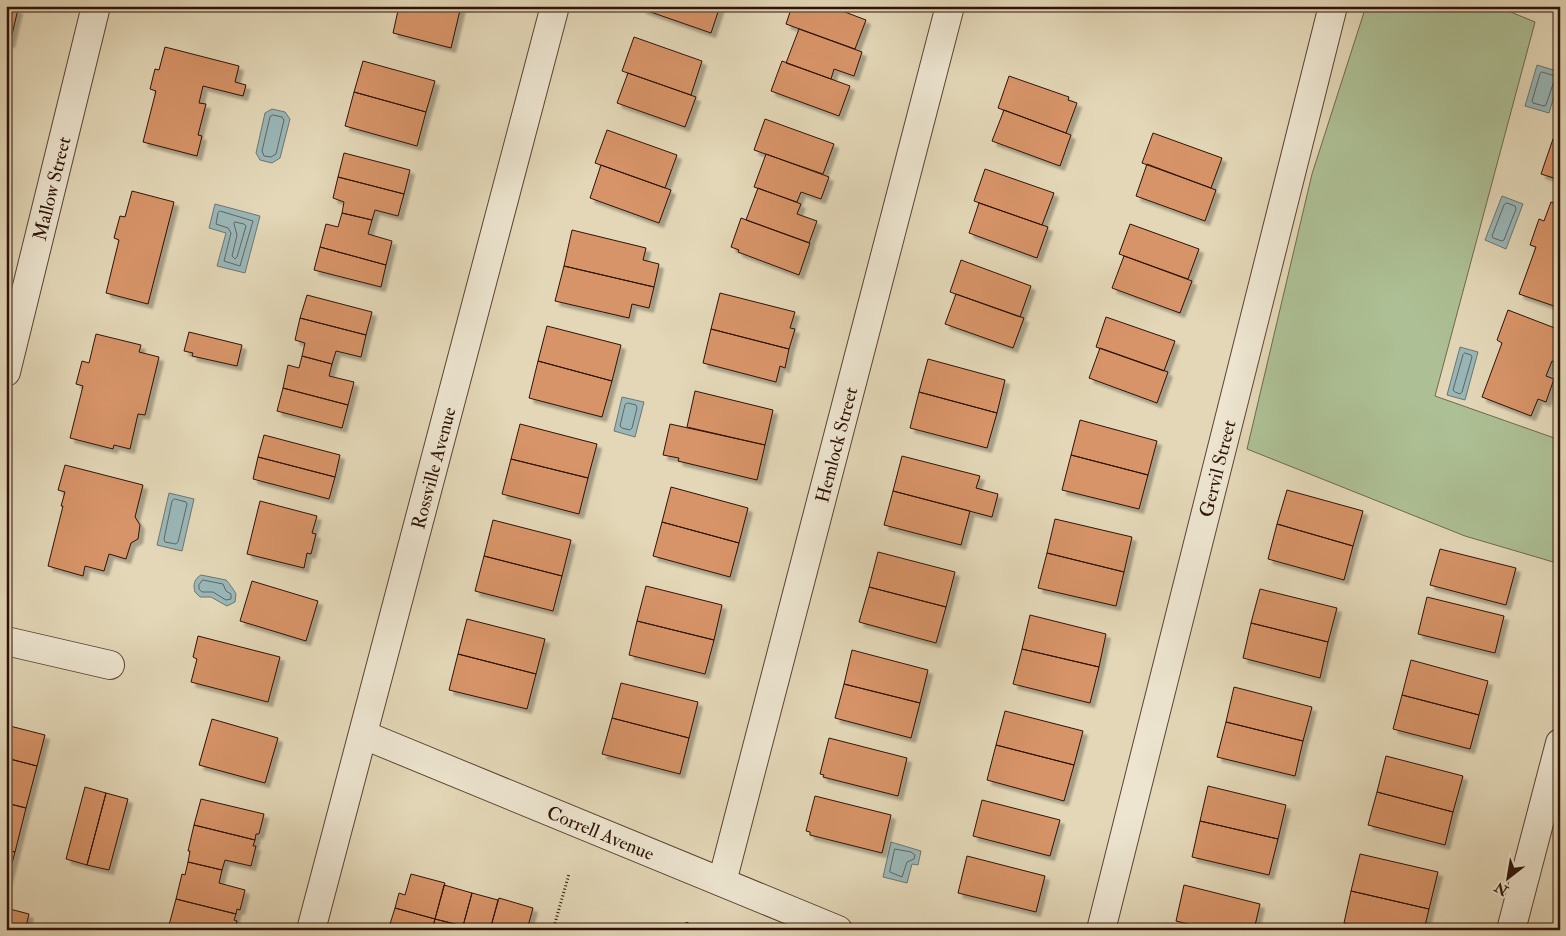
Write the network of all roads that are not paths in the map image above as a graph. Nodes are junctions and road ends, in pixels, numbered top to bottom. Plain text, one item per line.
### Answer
1 (96, 6) edge
2 (555, 6) edge
3 (950, 6) edge
4 (1333, 6) edge
5 (6, 372) edge
6 (6, 640) edge
7 (110, 665) dead end
8 (364, 735) junction
9 (1560, 743) edge
10 (722, 882) junction
11 (312, 930) edge
12 (838, 930) edge
13 (1101, 930) edge
14 (1511, 930) edge

1 - 5 street, Mallow Street
2 - 8 street, Rossville Avenue
3 - 10 street, Hemlock Street
4 - 13 street, Gervil Street
6 - 7 street
8 - 10 street, Correll Avenue
8 - 11 street, Rossville Avenue
9 - 14 street
10 - 12 street, Correll Avenue

